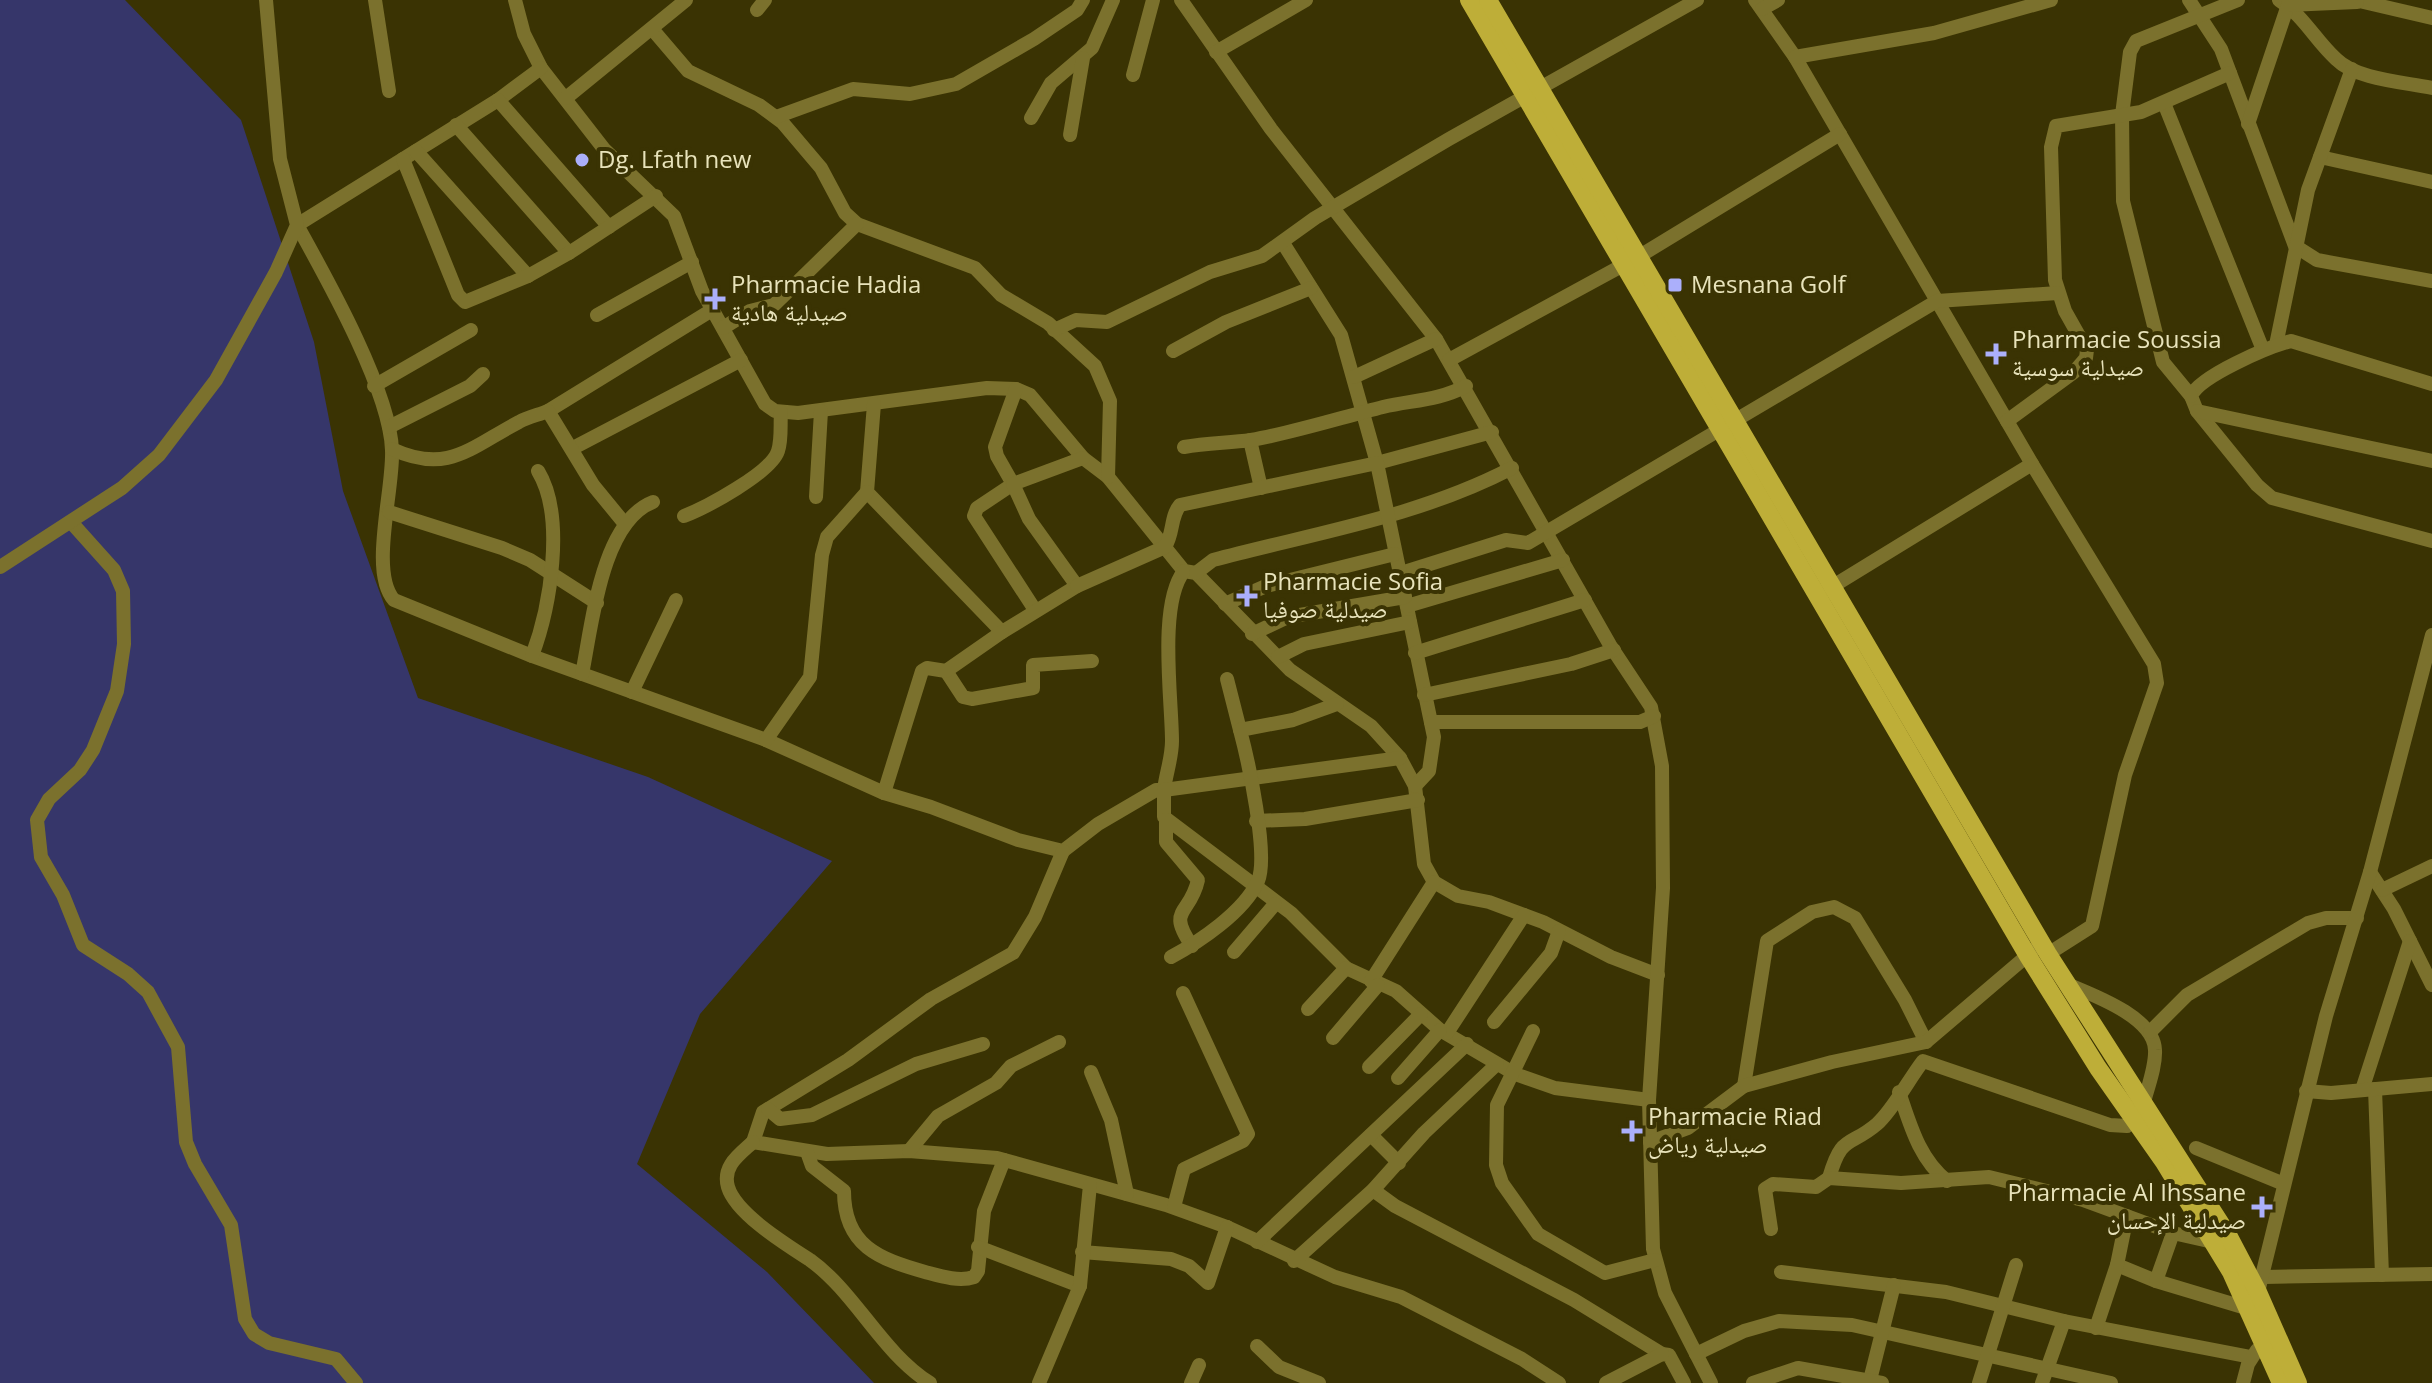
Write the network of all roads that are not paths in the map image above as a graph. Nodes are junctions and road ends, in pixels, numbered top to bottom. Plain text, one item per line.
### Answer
1 (266, 0) edge
2 (375, 0) edge
3 (515, 0) edge
4 (686, 0) edge
5 (1083, 0) edge
6 (1113, 0) edge
7 (1153, 0) edge
8 (1181, 0) edge
9 (1306, 0) edge
10 (1469, 0) edge
11 (1488, 0) edge
12 (1697, 0) edge
13 (1778, 0) edge
14 (2051, 0) edge
15 (2189, 0) edge
16 (2238, 0) edge
17 (2356, 1) edge
18 (2284, 3) edge
19 (1758, 4) edge
20 (2200, 15) junction
21 (2432, 18) edge
22 (653, 30) junction
23 (1216, 52) junction
24 (1083, 57) junction
25 (1795, 57) junction
26 (541, 68) junction
27 (2352, 69) junction
28 (2230, 73) junction
29 (1133, 75) dead end
30 (2432, 88) edge
31 (389, 91) dead end
32 (1534, 93) junction
33 (566, 98) junction
34 (498, 100) junction
35 (2164, 103) junction
36 (2122, 115) junction
37 (776, 117) junction
38 (1031, 118) dead end
39 (2248, 124) junction
40 (456, 125) junction
41 (1840, 134) junction
42 (1070, 135) dead end
43 (409, 155) junction
44 (2320, 157) junction
45 (2432, 182) edge
46 (656, 196) junction
47 (1333, 207) junction
48 (857, 224) junction
49 (297, 225) junction
50 (609, 227) junction
51 (1283, 243) junction
52 (2295, 246) junction
53 (569, 253) junction
54 (1632, 260) junction
55 (692, 262) junction
56 (528, 276) junction
57 (2432, 281) edge
58 (1311, 288) junction
59 (2058, 293) junction
60 (1937, 301) junction
61 (712, 310) junction
62 (597, 315) dead end
63 (723, 328) junction
64 (471, 330) dead end
65 (1054, 330) junction
66 (1436, 339) junction
67 (2270, 348) junction
68 (1173, 351) dead end
69 (741, 360) junction
70 (1449, 360) junction
71 (483, 374) dead end
72 (1354, 377) junction
73 (2432, 384) edge
74 (374, 386) junction
75 (1466, 386) junction
76 (1016, 389) junction
77 (2191, 396) junction
78 (874, 404) junction
79 (548, 411) junction
80 (821, 411) junction
81 (2197, 411) junction
82 (781, 412) junction
83 (1363, 414) junction
84 (2007, 421) junction
85 (1729, 426) junction
86 (389, 427) junction
87 (1492, 432) junction
88 (1250, 440) junction
89 (1184, 447) dead end
90 (573, 448) junction
91 (392, 449) junction
92 (1083, 458) junction
93 (2432, 461) edge
94 (1377, 463) junction
95 (2032, 464) junction
96 (1512, 468) junction
97 (538, 471) dead end
98 (1108, 477) junction
99 (1013, 484) junction
100 (1261, 488) junction
101 (867, 492) junction
102 (816, 497) dead end
103 (653, 502) dead end
104 (389, 512) junction
105 (684, 516) dead end
106 (1389, 516) junction
107 (71, 522) junction
108 (625, 524) junction
109 (1547, 531) junction
110 (2432, 541) edge
111 (1165, 547) junction
112 (1395, 554) junction
113 (1563, 560) junction
114 (0, 567) edge
115 (1190, 572) junction
116 (551, 574) junction
117 (1398, 574) junction
118 (1077, 586) junction
119 (1825, 592) junction
120 (676, 600) dead end
121 (1585, 600) junction
122 (1406, 602) junction
123 (597, 603) junction
124 (1225, 604) junction
125 (1035, 610) junction
126 (1410, 622) junction
127 (1002, 632) junction
128 (1252, 634) junction
129 (2432, 635) edge
130 (1614, 650) junction
131 (1415, 653) junction
132 (532, 656) junction
133 (1278, 657) junction
134 (1092, 661) dead end
135 (2428, 661) edge
136 (946, 671) junction
137 (582, 674) junction
138 (1227, 679) dead end
139 (632, 692) junction
140 (1424, 695) junction
141 (1337, 704) junction
142 (1654, 716) junction
143 (1431, 722) junction
144 (1240, 730) junction
145 (766, 740) junction
146 (1400, 758) junction
147 (1252, 781) junction
148 (1164, 790) junction
149 (884, 793) junction
150 (1416, 793) junction
151 (1166, 820) junction
152 (1256, 821) junction
153 (1063, 851) junction
154 (2432, 866) edge
155 (2370, 872) junction
156 (1434, 882) junction
157 (1254, 886) junction
158 (2382, 890) junction
159 (1275, 904) junction
160 (1524, 915) junction
161 (2357, 918) junction
162 (1559, 931) junction
163 (2410, 941) junction
164 (1192, 946) junction
165 (2039, 951) junction
166 (1234, 952) dead end
167 (1171, 957) dead end
168 (1346, 968) junction
169 (1658, 975) junction
170 (1374, 983) junction
171 (2066, 984) junction
172 (2432, 985) edge
173 (1183, 993) dead end
174 (1308, 1009) dead end
175 (1421, 1014) junction
176 (1494, 1022) dead end
177 (1443, 1031) junction
178 (1533, 1031) dead end
179 (2150, 1032) junction
180 (1333, 1038) dead end
181 (1059, 1042) dead end
182 (983, 1044) dead end
183 (1467, 1044) junction
184 (1919, 1044) junction
185 (1923, 1061) junction
186 (1497, 1064) junction
187 (1369, 1067) dead end
188 (1091, 1072) dead end
189 (1515, 1074) junction
190 (1398, 1078) dead end
191 (2432, 1084) edge
192 (1744, 1086) junction
193 (2369, 1089) junction
194 (2306, 1091) junction
195 (1899, 1092) junction
196 (1649, 1100) junction
197 (768, 1109) junction
198 (2141, 1111) junction
199 (1371, 1135) junction
200 (753, 1142) junction
201 (1650, 1142) junction
202 (2196, 1148) dead end
203 (909, 1151) junction
204 (807, 1152) junction
205 (1004, 1160) junction
206 (1399, 1163) junction
207 (1829, 1178) junction
208 (1947, 1181) junction
209 (2284, 1184) junction
210 (1090, 1185) junction
211 (1373, 1190) junction
212 (1127, 1194) junction
213 (1174, 1207) junction
214 (2127, 1216) junction
215 (1227, 1227) junction
216 (1771, 1229) dead end
217 (2173, 1233) junction
218 (1257, 1242) junction
219 (2213, 1242) junction
220 (978, 1247) junction
221 (1082, 1252) junction
222 (1655, 1260) junction
223 (1294, 1261) junction
224 (2016, 1265) dead end
225 (2117, 1265) junction
226 (1781, 1272) dead end
227 (2432, 1274) edge
228 (2382, 1275) junction
229 (2156, 1281) junction
230 (1894, 1285) junction
231 (2261, 1285) junction
232 (1080, 1286) junction
233 (2004, 1304) junction
234 (2246, 1308) junction
235 (2064, 1321) junction
236 (2096, 1328) junction
237 (1882, 1332) junction
238 (1257, 1346) dead end
239 (2264, 1346) junction
240 (1662, 1354) junction
241 (1696, 1354) junction
242 (1988, 1356) junction
243 (1199, 1365) dead end
244 (1811, 1376) edge
245 (2045, 1377) edge
246 (1876, 1381) edge
247 (2287, 1382) edge
248 (356, 1383) edge
249 (930, 1383) edge
250 (1039, 1383) edge
251 (1191, 1383) edge
252 (1319, 1383) edge
253 (1559, 1383) edge
254 (1606, 1383) edge
255 (1684, 1383) edge
256 (1711, 1383) edge
257 (1753, 1383) edge
258 (1979, 1383) edge
259 (2111, 1383) edge
260 (2243, 1383) edge

1 - 49 street
2 - 31 street
3 - 26 street
4 - 22 street
5 - 37 street
6 - 24 street
7 - 29 street
8 - 23 street
9 - 23 street
10 - 32 main road
11 - 32 main road
12 - 32 street
13 - 19 street
14 - 25 street
15 - 20 street
16 - 20 street
17 - 18 street
17 - 21 street
18 - 27 street
18 - 39 street
19 - 25 street
20 - 28 street
20 - 36 street
22 - 33 street
22 - 37 street
23 - 47 street
24 - 38 street
24 - 42 street
25 - 41 street
26 - 33 street
26 - 34 street
27 - 30 street
27 - 44 street
28 - 35 street
28 - 39 street
32 - 47 street
32 - 54 main road
33 - 46 street
34 - 40 street
34 - 50 street
35 - 36 street
35 - 67 street
36 - 59 street
36 - 77 street
37 - 48 street
39 - 52 street
40 - 43 street
40 - 53 street
41 - 54 street
41 - 60 street
43 - 49 street
43 - 56 street
43 - 56 street
44 - 45 street
44 - 52 street
46 - 50 street
46 - 55 street
47 - 51 street
47 - 66 street
48 - 63 street
48 - 65 street
49 - 74 street
49 - 107 street
50 - 53 street
51 - 58 street
51 - 65 street
52 - 57 street
52 - 67 street
53 - 56 street
54 - 70 street
54 - 85 main road
55 - 61 street
55 - 62 street
58 - 68 street
58 - 72 street
59 - 60 street
59 - 84 street
60 - 84 street
60 - 85 street
61 - 63 street
61 - 79 street
63 - 69 street
64 - 74 street
65 - 98 street
66 - 70 street
66 - 72 street
67 - 73 street
67 - 77 street
69 - 82 street
69 - 90 street
70 - 75 street
71 - 86 street
72 - 83 street
74 - 86 street
75 - 83 street
75 - 87 street
76 - 78 street
76 - 92 street
76 - 99 street
77 - 81 street
78 - 80 street
78 - 101 street
79 - 90 street
79 - 91 street
80 - 82 street
80 - 102 street
81 - 93 street
81 - 110 street
82 - 105 street
83 - 88 street
83 - 94 street
84 - 95 street
85 - 109 street
85 - 119 main road
86 - 91 street
87 - 94 street
87 - 96 street
88 - 89 street
88 - 100 street
90 - 108 street
91 - 104 street
92 - 98 street
92 - 99 street
94 - 100 street
94 - 106 street
95 - 119 street
95 - 165 street
96 - 106 street
96 - 109 street
97 - 116 street
98 - 111 street
99 - 118 street
99 - 125 street
100 - 111 street
101 - 127 street
101 - 145 street
103 - 108 street
104 - 116 street
104 - 132 street
106 - 112 street
106 - 115 street
107 - 114 street
107 - 248 street
108 - 123 street
109 - 113 street
109 - 117 street
111 - 115 street
111 - 118 street
112 - 117 street
112 - 124 street
113 - 121 street
113 - 122 street
115 - 124 street
115 - 148 street
116 - 123 street
116 - 132 street
117 - 122 street
118 - 125 street
119 - 165 main road
120 - 139 street
121 - 130 street
121 - 131 street
122 - 126 street
122 - 128 street
123 - 137 street
124 - 128 street
125 - 127 street
126 - 131 street
126 - 133 street
127 - 136 street
128 - 133 street
129 - 135 street
130 - 140 street
130 - 142 street
131 - 140 street
132 - 137 street
133 - 141 street
134 - 136 street
135 - 155 street
136 - 149 street
137 - 139 street
138 - 144 street
139 - 145 street
140 - 143 street
141 - 144 street
141 - 146 street
142 - 143 street
142 - 169 street
143 - 150 street
144 - 147 street
145 - 149 street
146 - 147 street
146 - 150 street
147 - 148 street
147 - 152 street
148 - 151 street
148 - 153 street
149 - 153 street
150 - 152 street
150 - 156 street
151 - 157 street
151 - 164 street
152 - 157 street
153 - 197 street
154 - 158 street
155 - 158 street
155 - 161 street
156 - 160 street
156 - 170 street
157 - 159 street
157 - 164 street
158 - 163 street
159 - 166 street
159 - 168 street
160 - 162 street
160 - 177 street
161 - 179 street
161 - 194 street
162 - 169 street
162 - 176 street
163 - 172 street
163 - 193 street
164 - 167 street
165 - 171 main road
165 - 184 street
165 - 198 main road
168 - 170 street
168 - 174 street
169 - 196 street
170 - 175 street
170 - 180 street
171 - 179 street
171 - 198 main road
173 - 213 street
175 - 177 street
175 - 187 street
177 - 183 street
177 - 190 street
178 - 189 street
179 - 198 street
181 - 203 street
182 - 197 street
183 - 186 street
183 - 199 street
184 - 185 street
184 - 192 street
184 - 192 street
185 - 195 street
185 - 198 street
186 - 189 street
186 - 206 street
188 - 212 street
189 - 196 street
189 - 222 street
191 - 193 street
192 - 201 street
193 - 194 street
193 - 228 street
194 - 209 street
195 - 207 street
195 - 208 street
196 - 201 street
197 - 200 street
198 - 219 main road
198 - 231 main road
199 - 206 street
199 - 218 street
200 - 204 street
200 - 249 street
201 - 222 street
202 - 209 street
203 - 204 street
203 - 205 street
204 - 220 street
205 - 210 street
205 - 220 street
206 - 211 street
207 - 208 street
207 - 216 street
208 - 214 street
209 - 231 street
210 - 212 street
210 - 221 street
211 - 223 street
211 - 240 street
212 - 213 street
213 - 215 street
214 - 217 street
214 - 225 street
215 - 218 street
215 - 221 street
217 - 219 street
217 - 229 street
218 - 223 street
219 - 234 main road
220 - 232 street
221 - 232 street
222 - 241 street
223 - 253 street
224 - 233 street
225 - 229 street
225 - 236 street
226 - 230 street
227 - 228 street
228 - 231 street
229 - 234 street
230 - 233 street
230 - 237 street
231 - 239 main road
232 - 250 street
233 - 235 street
233 - 242 street
234 - 239 main road
235 - 236 street
235 - 245 street
236 - 239 street
237 - 241 street
237 - 242 street
237 - 246 street
238 - 252 street
239 - 247 main road
239 - 260 street
240 - 254 street
240 - 255 street
241 - 256 street
242 - 245 street
242 - 258 street
243 - 251 street
244 - 246 street
244 - 257 street
245 - 259 street

